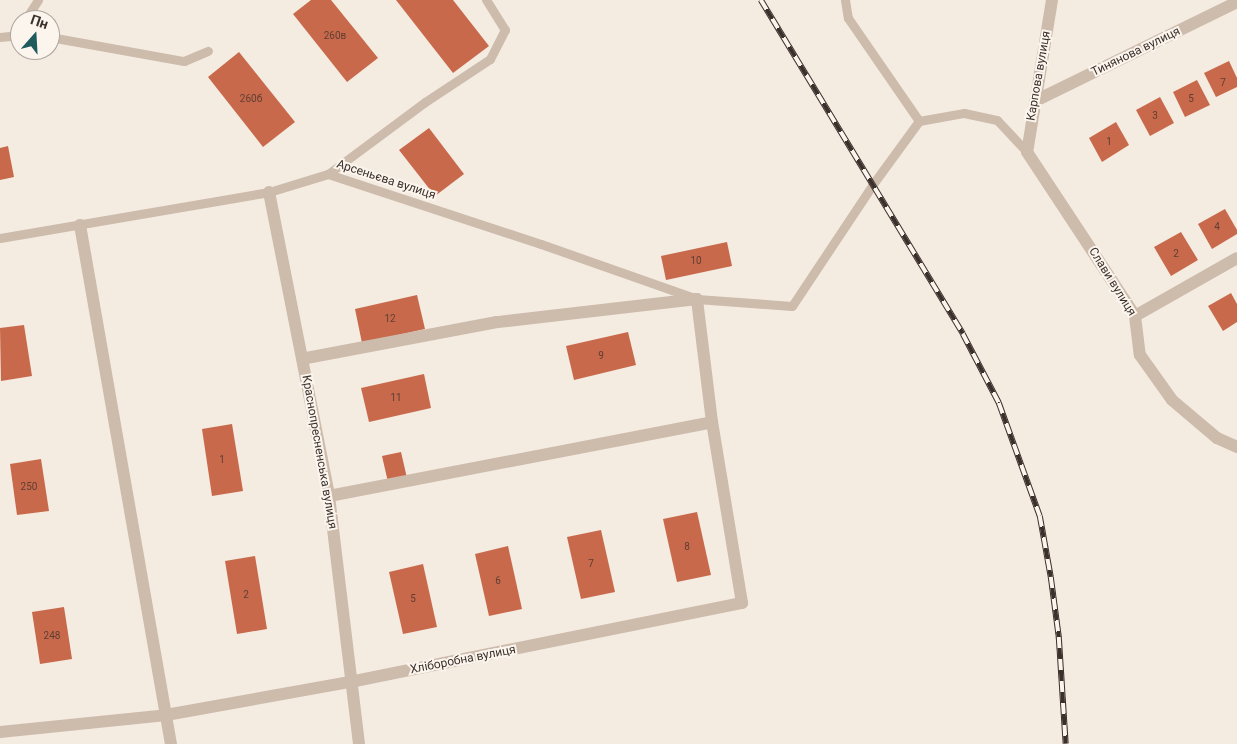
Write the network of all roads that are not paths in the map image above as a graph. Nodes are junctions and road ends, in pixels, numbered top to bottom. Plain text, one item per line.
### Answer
1 (486, 0) edge
2 (845, 0) edge
3 (1052, 0) edge
4 (1237, 2) edge
5 (60, 39) edge
6 (208, 51) dead end
7 (1035, 101) junction
8 (919, 122) junction
9 (1027, 152) junction
10 (328, 174) junction
11 (269, 192) junction
12 (80, 226) junction
13 (0, 238) edge
14 (1237, 258) edge
15 (697, 299) junction
16 (1135, 316) junction
17 (302, 359) junction
18 (712, 422) junction
19 (1237, 447) edge
20 (329, 496) junction
21 (350, 682) junction
22 (166, 715) junction
23 (0, 732) edge
24 (171, 744) edge
25 (360, 744) edge

1 - 10 lane
2 - 8 lane
3 - 7 street, Карпова вулиця
4 - 7 street, Тинянова вулиця
5 - 6 lane
7 - 9 street, Карпова вулиця
8 - 9 lane
8 - 15 lane, Арсеньєва вулиця
9 - 16 street, Слави вулиця
10 - 11 lane, Арсеньєва вулиця
10 - 15 lane, Арсеньєва вулиця
11 - 12 lane, Арсеньєва вулиця
11 - 17 street, Краснопресненська вулиця
12 - 13 lane, Арсеньєва вулиця
12 - 22 street
14 - 16 street
15 - 17 street
15 - 18 street, Хліборобна вулиця
16 - 19 street, Слави вулиця
17 - 20 street, Краснопресненська вулиця
18 - 20 street
18 - 21 street, Хліборобна вулиця
20 - 21 street, Краснопресненська вулиця
21 - 22 street, Хліборобна вулиця
21 - 25 street, Краснопресненська вулиця
22 - 23 street, Хліборобна вулиця
22 - 24 street

